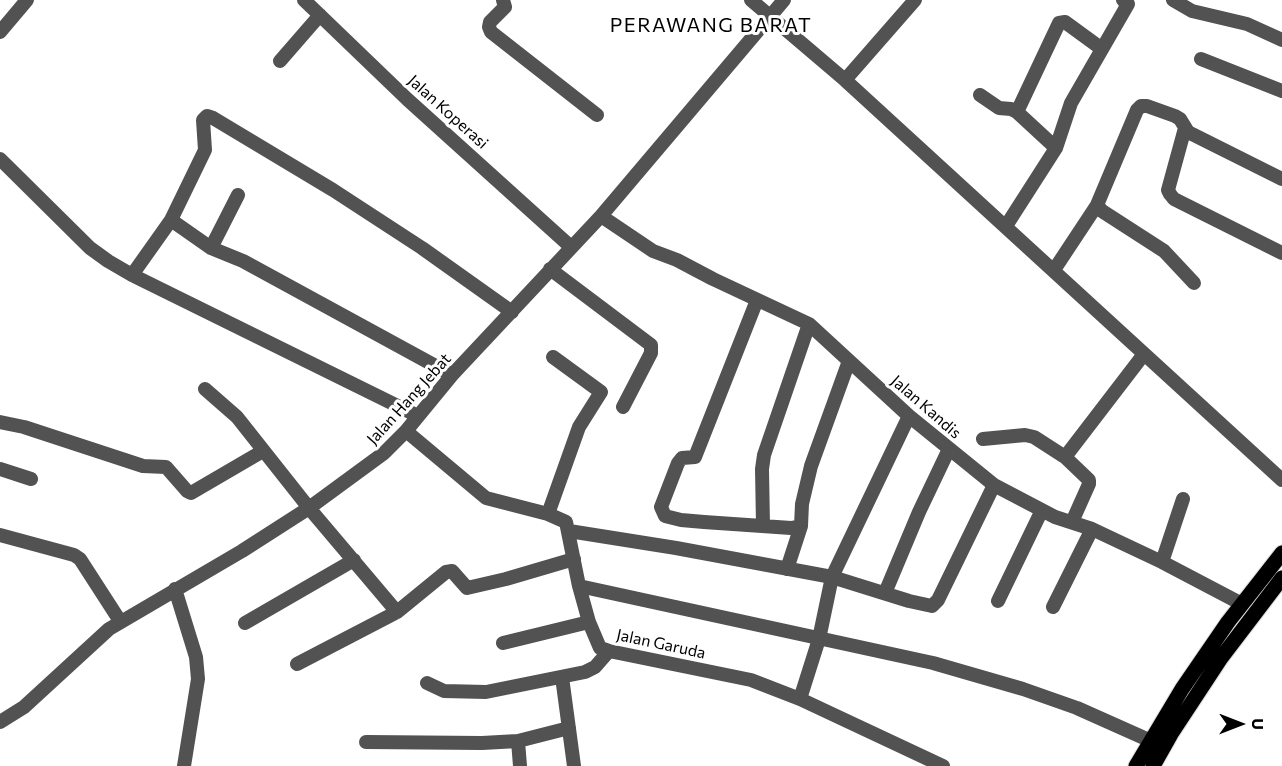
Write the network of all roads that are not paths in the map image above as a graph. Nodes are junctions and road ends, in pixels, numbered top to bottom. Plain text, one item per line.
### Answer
1 (27, 0) edge
2 (304, 0) edge
3 (503, 0) edge
4 (751, 0) edge
5 (784, 0) edge
6 (915, 0) edge
7 (1173, 0) edge
8 (1127, 1) edge
9 (320, 15) junction
10 (771, 15) junction
11 (0, 32) edge
12 (1282, 40) edge
13 (1102, 49) junction
14 (1201, 59) dead end
15 (280, 61) dead end
16 (845, 80) junction
17 (1282, 91) edge
18 (980, 95) dead end
19 (1017, 112) junction
20 (597, 115) dead end
21 (1185, 128) junction
22 (1056, 148) junction
23 (0, 159) edge
24 (1282, 179) edge
25 (238, 195) dead end
26 (1097, 205) junction
27 (601, 216) junction
28 (171, 220) junction
29 (1006, 226) junction
30 (571, 247) junction
31 (211, 248) junction
32 (1282, 253) edge
33 (550, 269) junction
34 (1054, 270) junction
35 (132, 275) junction
36 (1194, 283) dead end
37 (758, 300) junction
38 (512, 312) junction
39 (809, 324) junction
40 (1144, 354) junction
41 (553, 357) dead end
42 (849, 361) junction
43 (452, 375) junction
44 (205, 388) dead end
45 (623, 407) dead end
46 (418, 416) junction
47 (909, 416) junction
48 (0, 422) edge
49 (406, 431) junction
50 (983, 439) dead end
51 (949, 448) junction
52 (263, 451) junction
53 (1065, 457) junction
54 (0, 469) edge
55 (31, 479) dead end
56 (1282, 480) edge
57 (994, 485) junction
58 (1183, 499) dead end
59 (309, 508) junction
60 (1042, 510) junction
61 (548, 514) junction
62 (1072, 522) junction
63 (763, 525) junction
64 (801, 526) junction
65 (1092, 529) junction
66 (569, 531) junction
67 (0, 535) edge
68 (1282, 554) edge
69 (354, 560) junction
70 (574, 560) junction
71 (1162, 562) junction
72 (787, 568) junction
73 (832, 577) junction
74 (1282, 578) edge
75 (579, 586) junction
76 (175, 589) junction
77 (885, 593) junction
78 (998, 601) dead end
79 (1242, 604) junction
80 (1053, 607) dead end
81 (397, 612) junction
82 (120, 621) junction
83 (589, 622) junction
84 (244, 623) dead end
85 (819, 639) junction
86 (503, 644) dead end
87 (609, 651) junction
88 (297, 664) dead end
89 (562, 677) junction
90 (427, 683) dead end
91 (800, 699) junction
92 (0, 722) edge
93 (569, 728) junction
94 (518, 741) junction
95 (1151, 741) junction
96 (366, 742) dead end
97 (184, 766) edge
98 (520, 766) edge
99 (574, 766) edge
100 (943, 766) edge
101 (1136, 766) edge
102 (1153, 766) edge

1 - 11 street
2 - 9 street, Jalan Koperasi
3 - 20 street
4 - 10 street
5 - 10 street, Jalan Hang Jebat
6 - 16 street
7 - 12 street
8 - 13 street
9 - 15 street
9 - 30 street, Jalan Koperasi
10 - 16 street
10 - 27 street, Jalan Hang Jebat
13 - 19 street
13 - 22 street
14 - 17 street
16 - 29 street
18 - 19 street
19 - 22 street
21 - 24 street
21 - 26 street
21 - 32 street
22 - 29 street
23 - 35 street
25 - 31 street
26 - 34 street
26 - 36 street
27 - 30 street, Jalan Hang Jebat
27 - 37 street, Jalan Kandis
28 - 31 street
28 - 35 street
28 - 38 street
29 - 34 street
30 - 33 street, Jalan Hang Jebat
31 - 43 street
33 - 38 street, Jalan Hang Jebat
33 - 45 street
34 - 40 street
35 - 46 street
37 - 39 street, Jalan Kandis
37 - 63 street
38 - 43 street, Jalan Hang Jebat
39 - 42 street, Jalan Kandis
39 - 63 street
40 - 53 street
40 - 56 street
41 - 61 street
42 - 47 street, Jalan Kandis
42 - 64 street
43 - 46 street, Jalan Hang Jebat
44 - 52 street
46 - 49 street, Jalan Hang Jebat
47 - 51 street, Jalan Kandis
47 - 73 street
48 - 52 street
49 - 59 street, Jalan Hang Jebat
49 - 61 street
50 - 53 street
51 - 57 street, Jalan Kandis
51 - 77 street
52 - 59 street
53 - 62 street
54 - 55 street
57 - 60 street, Jalan Kandis
57 - 77 street
58 - 71 street
59 - 69 street
59 - 76 street, Jalan Hang Jebat
60 - 62 street, Jalan Kandis
60 - 78 street
61 - 66 street
62 - 65 street, Jalan Kandis
63 - 64 street
64 - 72 street
65 - 71 street, Jalan Kandis
65 - 80 street
66 - 70 street, Jalan Garuda
66 - 72 street
67 - 82 street
68 - 79 main road
69 - 81 street
69 - 84 street
70 - 75 street, Jalan Garuda
70 - 81 street
71 - 79 street, Jalan Kandis
72 - 73 street
73 - 77 street
73 - 85 street
74 - 102 main road
75 - 83 street, Jalan Garuda
75 - 85 street
76 - 82 street, Jalan Hang Jebat
76 - 97 street
79 - 95 main road
81 - 88 street
82 - 92 street, Jalan Hang Jebat
83 - 86 street
83 - 87 street, Jalan Garuda
85 - 91 street
85 - 95 street
87 - 89 street
87 - 91 street, Jalan Garuda
89 - 90 street
89 - 93 street
91 - 100 street, Jalan Garuda
93 - 94 street
93 - 99 street
94 - 96 street
94 - 98 street
95 - 101 main road

